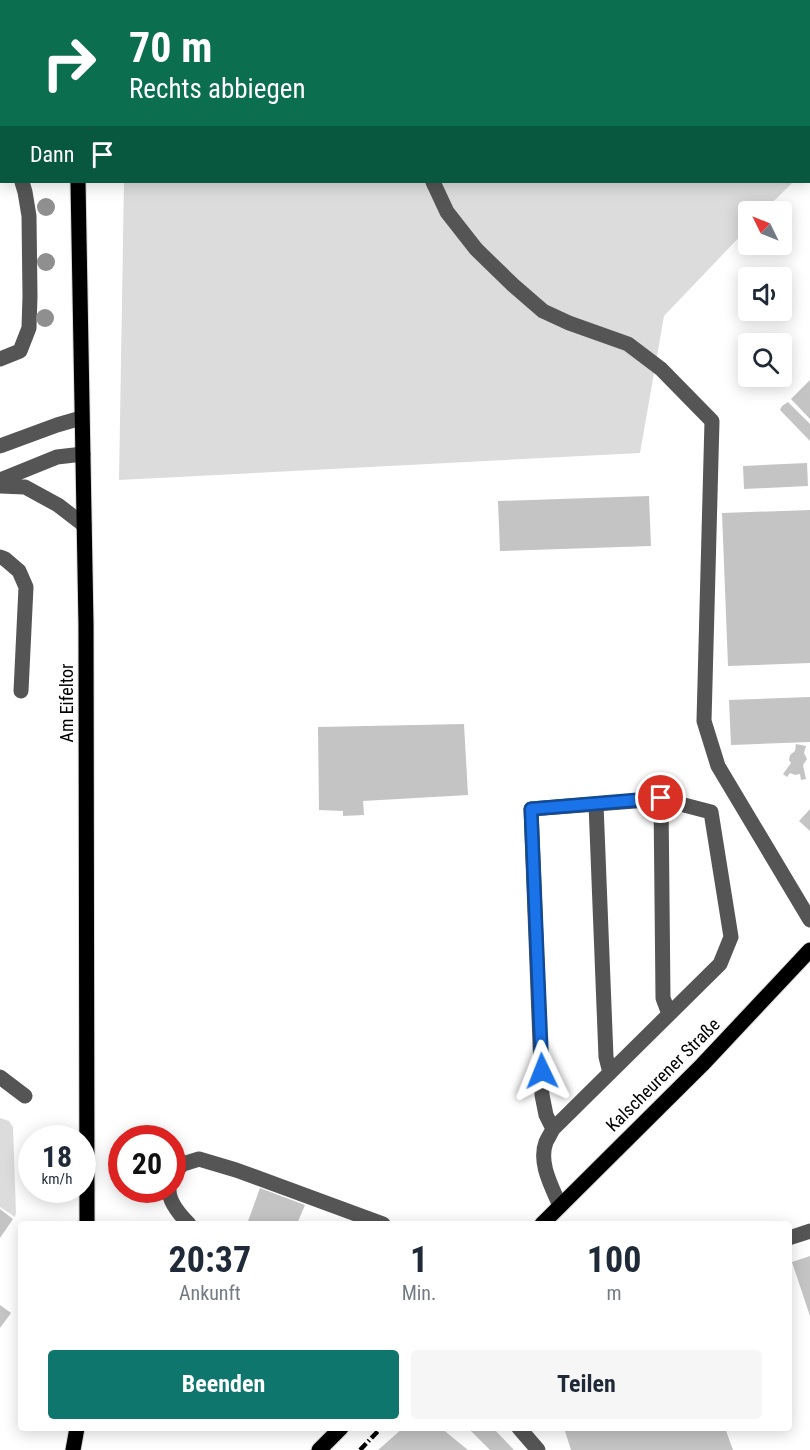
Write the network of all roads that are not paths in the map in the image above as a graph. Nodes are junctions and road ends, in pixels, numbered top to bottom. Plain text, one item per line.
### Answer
1 (22, 183) edge
2 (78, 183) edge
3 (433, 183) edge
4 (0, 359) edge
5 (81, 418) junction
6 (0, 446) edge
7 (83, 453) junction
8 (0, 480) edge
9 (0, 486) edge
10 (84, 525) junction
11 (0, 557) edge
12 (21, 691) dead end
13 (661, 798) junction
14 (596, 804) junction
15 (810, 920) edge
16 (810, 950) edge
17 (669, 1014) junction
18 (610, 1073) junction
19 (0, 1077) edge
20 (25, 1096) dead end
21 (553, 1129) junction
22 (186, 1163) edge
23 (173, 1203) edge
24 (560, 1206) junction
25 (87, 1221) edge
26 (186, 1221) edge
27 (375, 1221) edge
28 (548, 1221) edge
29 (810, 1231) edge
30 (792, 1237) edge
31 (76, 1431) edge
32 (338, 1431) edge
33 (522, 1431) edge
34 (73, 1450) edge
35 (319, 1450) edge
36 (538, 1450) edge

1 - 4 street
2 - 5 main road, Am Eifeltor
3 - 15 street
5 - 6 street
5 - 7 main road, Am Eifeltor
7 - 8 street
7 - 10 main road, Am Eifeltor
9 - 10 street
10 - 25 main road, Am Eifeltor
11 - 12 street
13 - 14 street
13 - 17 street
13 - 17 street
14 - 18 street
14 - 21 street
16 - 24 main road, Kalscheurener Straße
17 - 18 street
18 - 21 street
19 - 20 street
21 - 24 street
22 - 27 street
23 - 26 street
24 - 28 main road, Kalscheurener Straße
29 - 30 street
31 - 34 main road
32 - 35 main road
33 - 36 street

